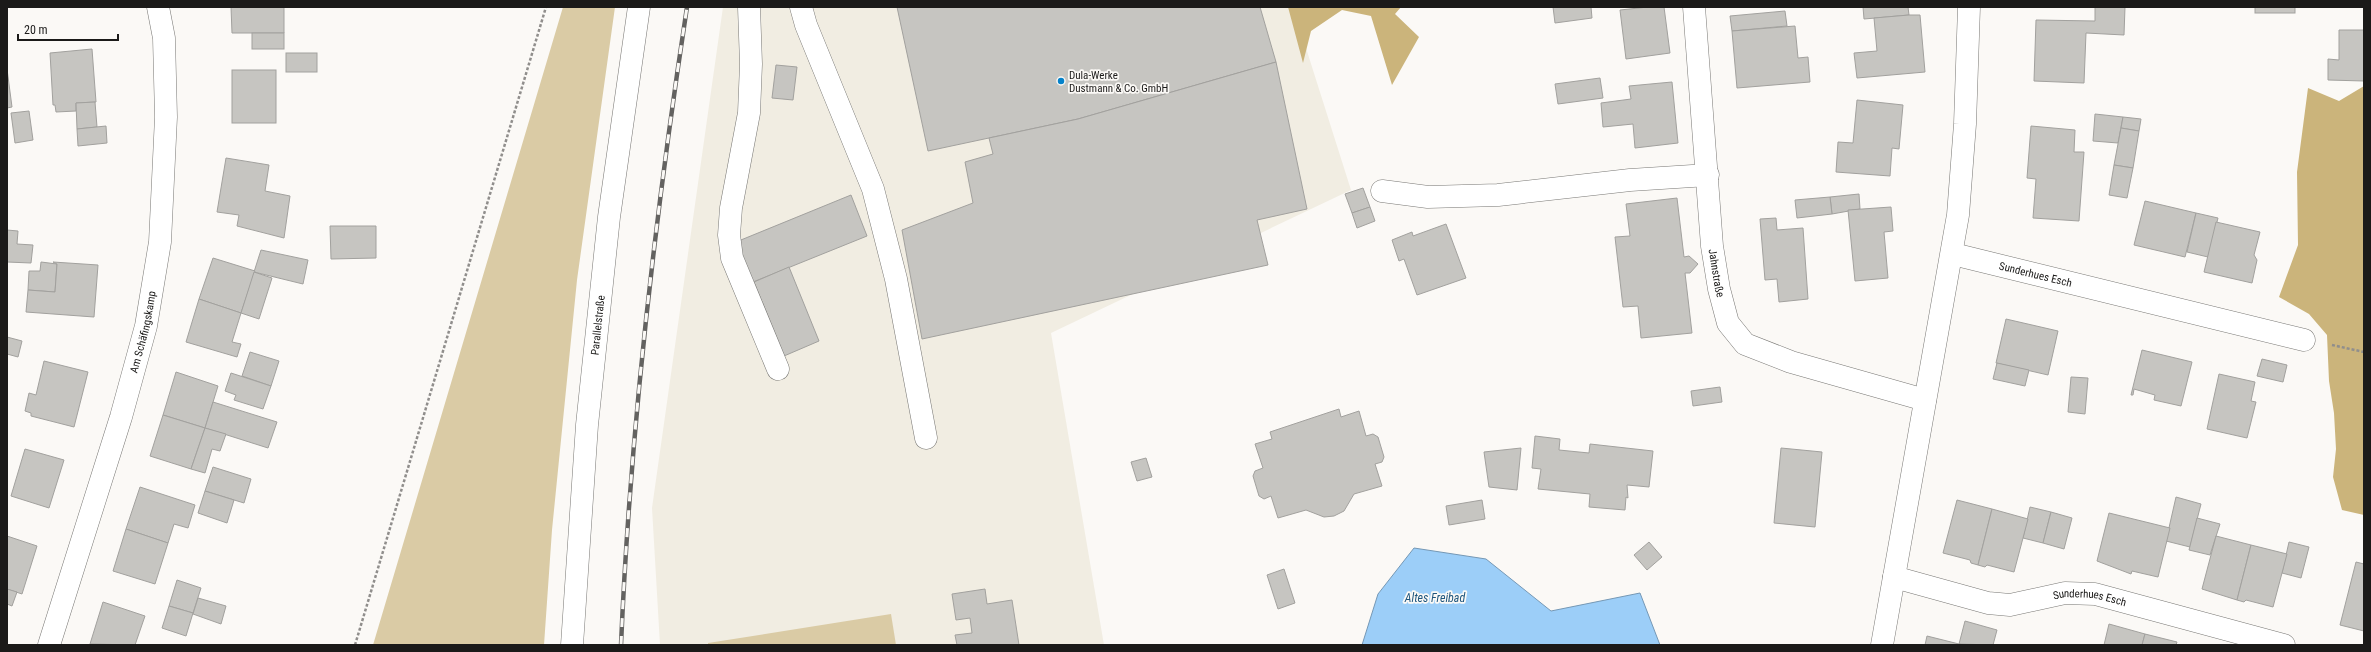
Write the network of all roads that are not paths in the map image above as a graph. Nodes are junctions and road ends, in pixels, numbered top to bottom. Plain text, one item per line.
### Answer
1 (158, 7) edge
2 (639, 7) edge
3 (749, 7) edge
4 (801, 7) edge
5 (1694, 7) edge
6 (1970, 7) edge
7 (1708, 175) junction
8 (1382, 191) dead end
9 (1952, 254) junction
10 (2304, 340) road end
11 (778, 369) dead end
12 (1925, 400) junction
13 (926, 438) dead end
14 (1894, 577) junction
15 (49, 645) edge
16 (572, 645) edge
17 (1882, 645) edge
18 (2284, 645) edge

1 - 15 street, Am Schäfingskamp
2 - 16 street, Parallelstraße
3 - 11 street
4 - 13 street
5 - 7 street, Jahnstraße
6 - 9 street
7 - 8 street
7 - 12 street, Jahnstraße
9 - 10 street, Sunderhues Esch
9 - 12 street
12 - 14 street
14 - 17 street
14 - 18 street, Sunderhues Esch

